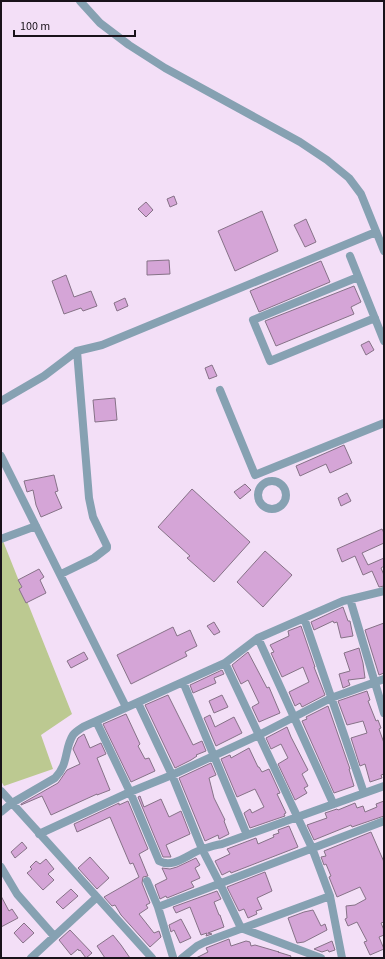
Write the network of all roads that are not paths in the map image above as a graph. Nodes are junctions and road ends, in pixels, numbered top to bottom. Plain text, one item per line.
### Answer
1 (80, 1) edge
2 (376, 232) junction
3 (384, 251) edge
4 (350, 256) dead end
5 (358, 277) junction
6 (375, 318) junction
7 (384, 340) edge
8 (77, 351) junction
9 (220, 390) dead end
10 (1, 401) edge
11 (384, 423) edge
12 (1, 456) edge
13 (263, 472) junction
14 (266, 482) dead end
15 (36, 526) junction
16 (1, 539) edge
17 (61, 574) junction
18 (384, 591) edge
19 (350, 599) junction
20 (304, 618) junction
21 (258, 638) junction
22 (225, 663) junction
23 (384, 679) edge
24 (183, 682) junction
25 (374, 682) junction
26 (331, 698) junction
27 (138, 703) junction
28 (126, 707) junction
29 (384, 713) edge
30 (294, 717) junction
31 (96, 721) junction
32 (259, 735) junction
33 (214, 756) junction
34 (172, 775) junction
35 (384, 786) edge
36 (1, 791) edge
37 (130, 792) junction
38 (364, 793) junction
39 (12, 803) junction
40 (333, 803) junction
41 (1, 812) edge
42 (297, 816) junction
43 (384, 820) edge
44 (39, 834) junction
45 (247, 835) junction
46 (312, 848) junction
47 (202, 849) junction
48 (1, 867) edge
49 (147, 881) dead end
50 (220, 884) junction
51 (330, 896) junction
52 (97, 897) junction
53 (158, 908) junction
54 (241, 928) junction
55 (54, 936) junction
56 (30, 958) edge
57 (152, 958) edge
58 (175, 958) edge
59 (321, 958) edge
60 (342, 958) edge

1 - 2 street
2 - 3 street
2 - 8 street
4 - 5 street
5 - 6 street
5 - 6 street
6 - 7 street
8 - 10 street
8 - 17 street
9 - 13 street
11 - 13 street
12 - 15 street
13 - 14 street
15 - 16 street
15 - 17 street
17 - 28 street
18 - 19 street
19 - 20 street
19 - 25 street
20 - 21 street
20 - 26 street
21 - 22 street
21 - 30 street
22 - 24 street
22 - 32 street
23 - 25 street
24 - 27 street
24 - 33 street
25 - 26 street
25 - 29 street
26 - 30 street
26 - 38 street
27 - 28 street
27 - 34 street
28 - 31 street
30 - 32 street
30 - 40 street
31 - 37 street
31 - 39 street
32 - 33 street
32 - 42 street
33 - 34 street
33 - 45 street
34 - 37 street
34 - 47 street
35 - 38 street
36 - 39 street
37 - 44 street
37 - 47 street
38 - 40 street
39 - 41 street
39 - 44 street
40 - 42 street
42 - 45 street
42 - 46 street
43 - 46 street
44 - 52 street
45 - 47 street
46 - 50 street
46 - 51 street
47 - 50 street
48 - 55 street
49 - 53 street
50 - 53 street
50 - 54 street
51 - 54 street
51 - 60 street
52 - 55 street
52 - 57 street
53 - 58 street
54 - 58 street
54 - 59 street
55 - 56 street

